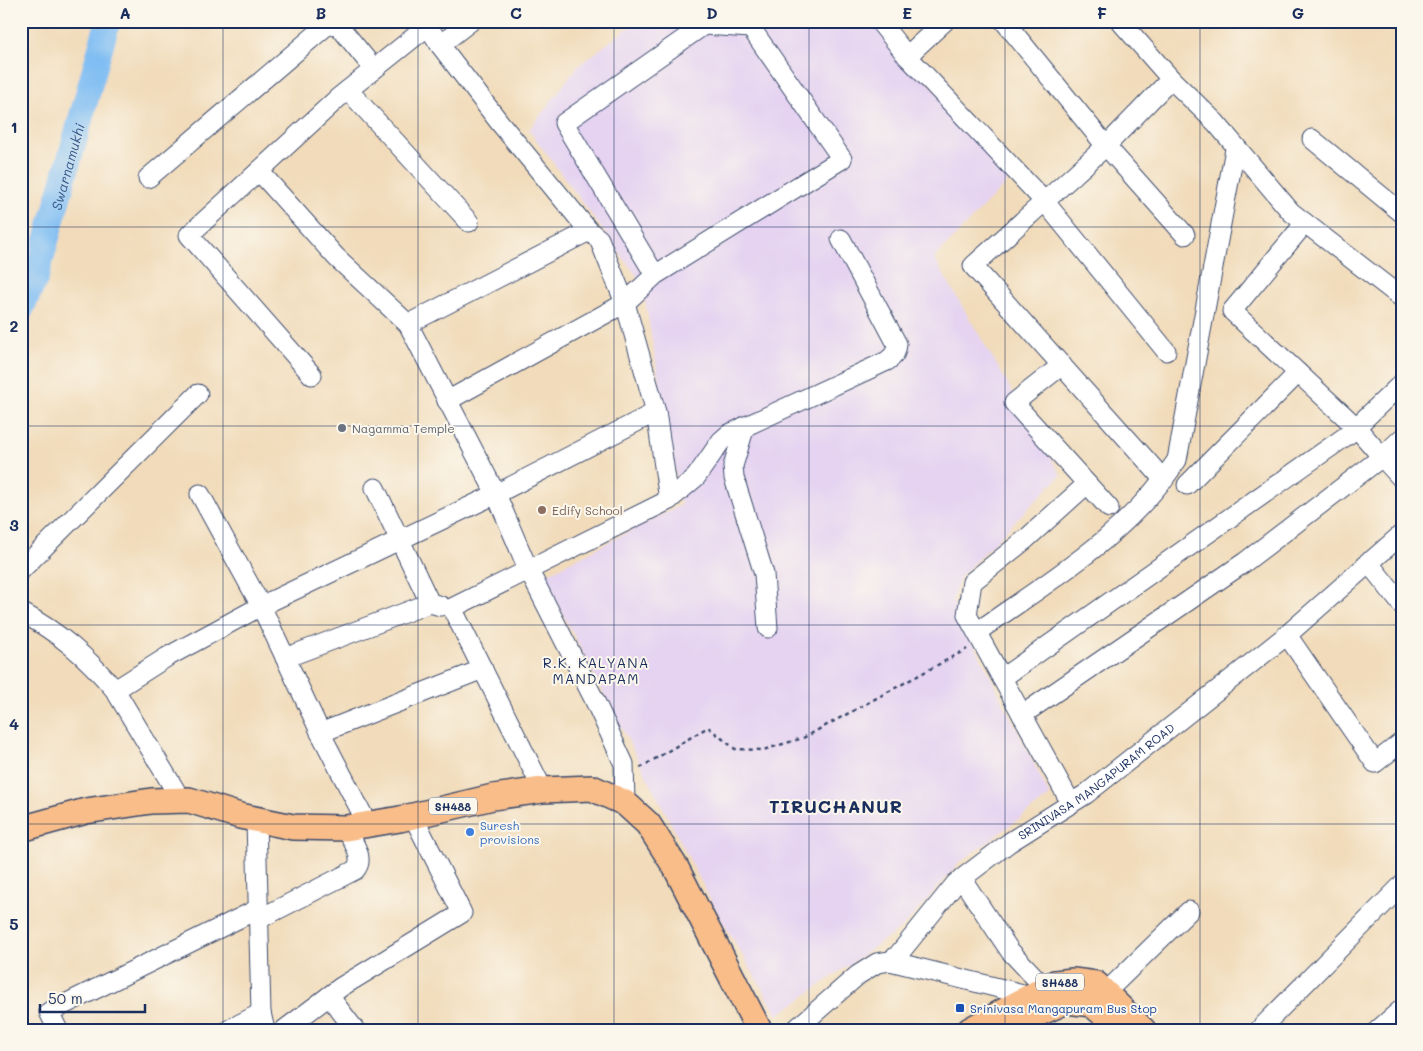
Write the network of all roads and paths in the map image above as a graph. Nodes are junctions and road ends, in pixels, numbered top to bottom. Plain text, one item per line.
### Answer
1 (471, 21) edge
2 (879, 21) edge
3 (945, 21) edge
4 (1004, 21) edge
5 (1120, 21) edge
6 (427, 23) edge
7 (440, 45) junction
8 (907, 56) junction
9 (374, 69) junction
10 (1171, 79) junction
11 (348, 90) junction
12 (1312, 139) dead end
13 (1106, 146) junction
14 (1235, 149) junction
15 (259, 171) junction
16 (148, 178) dead end
17 (1045, 202) junction
18 (1402, 213) edge
19 (469, 222) dead end
20 (1305, 223) junction
21 (589, 231) junction
22 (1185, 235) dead end
23 (842, 239) dead end
24 (655, 274) junction
25 (1402, 298) edge
26 (625, 304) junction
27 (408, 324) junction
28 (1166, 350) dead end
29 (1062, 365) junction
30 (1298, 373) junction
31 (312, 375) dead end
32 (1402, 383) edge
33 (198, 394) dead end
34 (447, 402) junction
35 (656, 412) junction
36 (745, 426) junction
37 (1356, 427) junction
38 (1402, 438) edge
39 (1382, 457) junction
40 (1402, 479) edge
41 (1164, 480) junction
42 (1087, 484) junction
43 (1187, 485) dead end
44 (374, 488) dead end
45 (200, 494) dead end
46 (496, 494) junction
47 (669, 500) junction
48 (1109, 508) dead end
49 (1402, 534) edge
50 (401, 539) junction
51 (1368, 562) junction
52 (528, 568) junction
53 (21, 570) edge
54 (430, 603) junction
55 (1402, 605) edge
56 (261, 606) junction
57 (452, 608) junction
58 (21, 612) edge
59 (768, 628) dead end
60 (1287, 635) junction
61 (979, 637) junction
62 (285, 658) junction
63 (483, 670) junction
64 (1002, 678) junction
65 (115, 690) junction
66 (1022, 715) junction
67 (320, 733) junction
68 (1402, 742) edge
69 (624, 777) junction
70 (543, 790) junction
71 (181, 800) junction
72 (625, 803) junction
73 (1071, 803) junction
74 (413, 816) junction
75 (256, 820) junction
76 (357, 827) junction
77 (21, 829) edge
78 (962, 879) junction
79 (1402, 885) edge
80 (1189, 911) dead end
81 (258, 914) junction
82 (890, 961) junction
83 (1038, 992) junction
84 (1106, 993) junction
85 (329, 996) junction
86 (1402, 1008) edge
87 (263, 1021) edge
88 (58, 1030) edge
89 (228, 1030) edge
90 (284, 1030) edge
91 (356, 1030) edge
92 (759, 1030) edge
93 (795, 1030) edge
94 (970, 1030) edge
95 (1002, 1030) edge
96 (1121, 1030) edge
97 (1143, 1030) edge
98 (1259, 1030) edge
99 (1378, 1030) edge

1 - 7 street
2 - 8 street
3 - 8 street
4 - 13 street
5 - 10 street
6 - 7 street
6 - 9 street
7 - 21 street
8 - 17 street
9 - 11 street
9 - 16 street
10 - 13 street
10 - 14 street
11 - 15 street
11 - 19 street
12 - 18 street
13 - 17 street
13 - 22 street
14 - 20 street
14 - 41 street
15 - 27 street
15 - 31 street
17 - 28 street
17 - 29 street
20 - 25 street
20 - 30 street
21 - 26 street
21 - 27 street
23 - 36 street
24 - 24 street
24 - 26 street
26 - 34 street
26 - 35 street
27 - 34 street
29 - 41 street
29 - 42 street
30 - 37 street
30 - 43 street
32 - 37 street
33 - 53 street
34 - 46 street
35 - 46 street
35 - 47 street
36 - 47 street
36 - 59 street
37 - 39 street
37 - 64 street
38 - 39 street
39 - 40 street
39 - 66 street
41 - 61 street
42 - 48 street
42 - 61 street
44 - 50 street
45 - 56 street
46 - 50 street
46 - 52 street
47 - 52 street
49 - 51 street, SRINIVASA MANGAPURAM ROAD
50 - 54 street
50 - 56 street
51 - 55 street
51 - 60 street, SRINIVASA MANGAPURAM ROAD
52 - 57 street
52 - 69 street
54 - 57 street
54 - 62 street
56 - 62 street
56 - 65 street
57 - 63 street
58 - 65 street
60 - 68 street
60 - 73 street, SRINIVASA MANGAPURAM ROAD
61 - 64 street
61 - 69 path
62 - 67 street
63 - 67 street
63 - 70 street
64 - 66 street
65 - 71 street
66 - 73 street
67 - 76 street
69 - 72 street
70 - 72 main road, SH488
70 - 74 main road, SH488
71 - 75 main road, SH488
71 - 77 main road, SH488
72 - 92 main road, SH488
73 - 78 street, SRINIVASA MANGAPURAM ROAD
74 - 76 main road, SH488
74 - 85 street
75 - 76 main road, SH488
75 - 81 street
76 - 81 street
78 - 82 street, SRINIVASA MANGAPURAM ROAD
78 - 83 street
79 - 98 street
80 - 84 street
81 - 87 street
81 - 88 street
82 - 83 street
82 - 93 street, SRINIVASA MANGAPURAM ROAD
83 - 84 main road, SH488
83 - 94 main road, SH488
84 - 97 main road, SH488
85 - 90 street
85 - 91 street
86 - 99 street
87 - 89 street
95 - 96 main road, SH488

